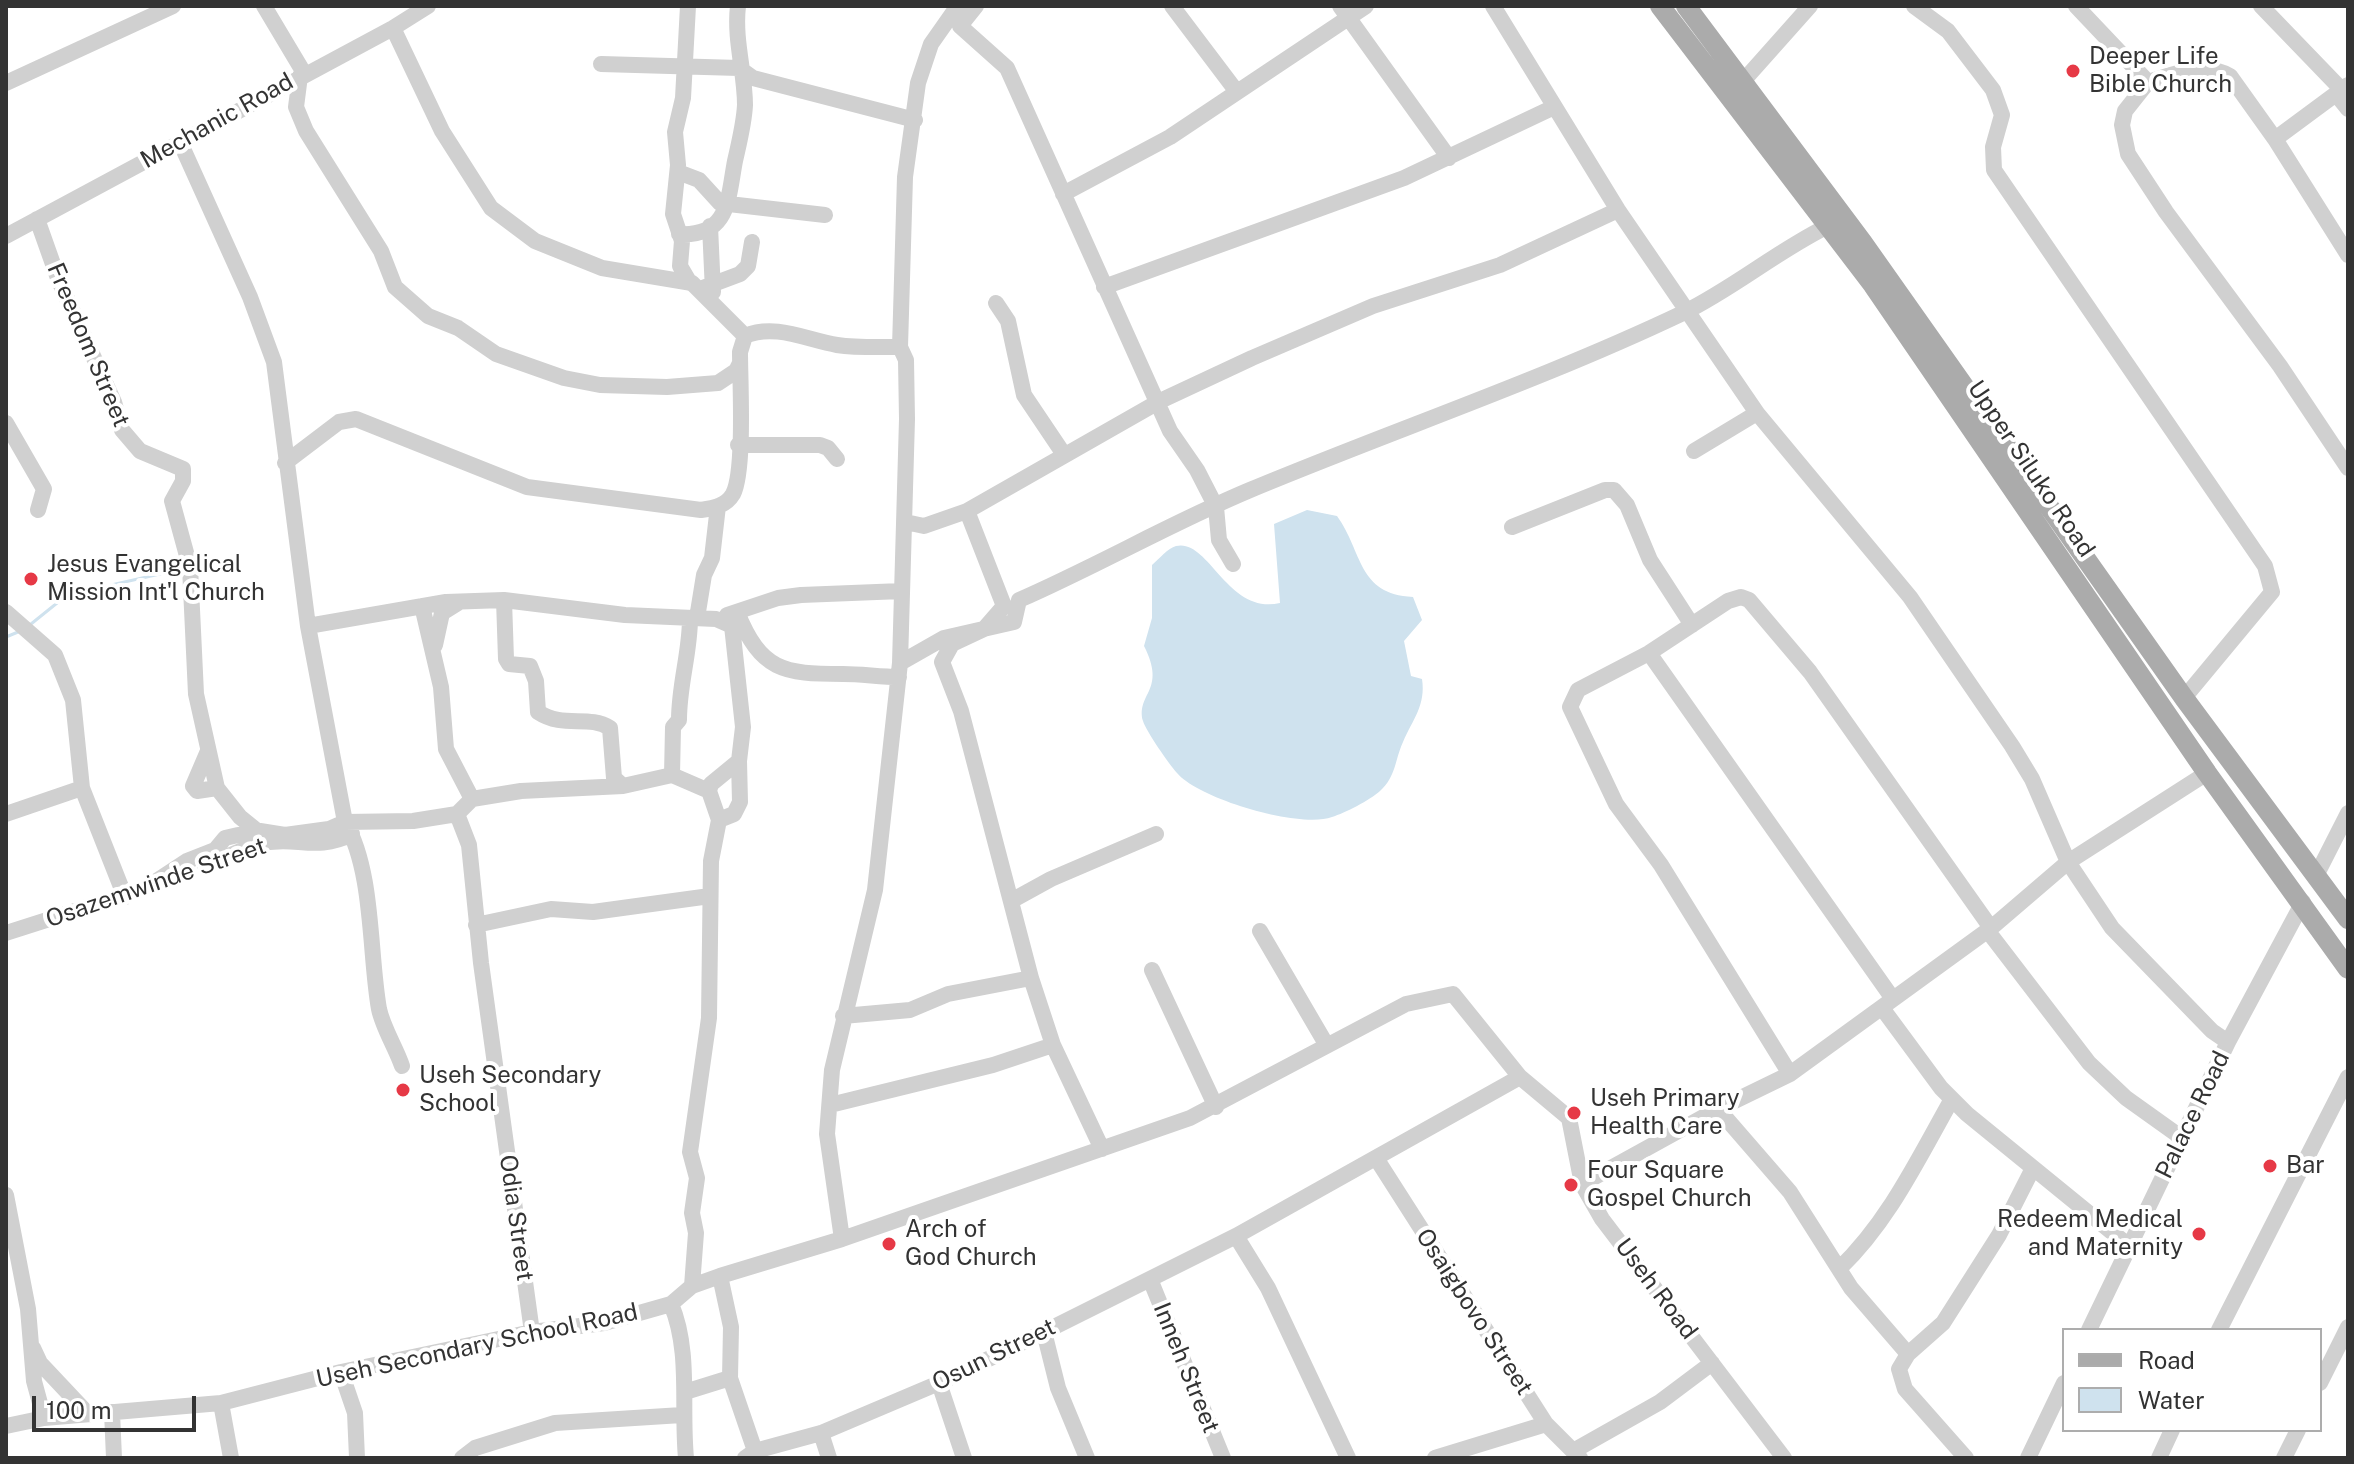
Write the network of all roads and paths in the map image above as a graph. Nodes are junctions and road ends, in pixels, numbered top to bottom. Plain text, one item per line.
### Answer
1 (173, 6) edge
2 (264, 6) edge
3 (428, 6) edge
4 (688, 6) edge
5 (738, 6) edge
6 (956, 6) edge
7 (976, 6) edge
8 (1172, 6) edge
9 (1366, 6) edge
10 (1493, 6) edge
11 (1660, 6) edge
12 (1686, 6) edge
13 (1810, 6) edge
14 (1914, 6) edge
15 (2076, 6) edge
16 (2261, 6) edge
17 (408, 11) edge
18 (1344, 12) edge
19 (960, 26) junction
20 (393, 28) junction
21 (601, 64) dead end
22 (683, 68) junction
23 (739, 68) junction
24 (302, 74) junction
25 (2148, 82) junction
26 (6, 83) edge
27 (1735, 90) junction
28 (2342, 90) edge
29 (1237, 92) junction
30 (1552, 108) junction
31 (2348, 109) edge
32 (915, 120) junction
33 (2275, 139) junction
34 (180, 142) junction
35 (1449, 158) junction
36 (678, 172) junction
37 (1063, 194) junction
38 (729, 205) junction
39 (1618, 210) junction
40 (825, 215) dead end
41 (37, 219) junction
42 (710, 226) junction
43 (1828, 226) junction
44 (679, 234) junction
45 (6, 236) edge
46 (752, 242) dead end
47 (2348, 255) edge
48 (1104, 287) junction
49 (704, 289) junction
50 (996, 303) dead end
51 (1687, 311) junction
52 (745, 336) junction
53 (900, 347) junction
54 (740, 363) junction
55 (1160, 401) junction
56 (1757, 413) junction
57 (6, 423) edge
58 (738, 445) junction
59 (1694, 451) dead end
60 (1063, 453) junction
61 (837, 459) dead end
62 (285, 463) junction
63 (2348, 468) edge
64 (718, 506) junction
65 (1216, 507) junction
66 (38, 510) dead end
67 (967, 511) junction
68 (1512, 527) dead end
69 (904, 534) junction
70 (1233, 564) dead end
71 (902, 591) junction
72 (504, 600) junction
73 (458, 601) junction
74 (422, 606) junction
75 (6, 612) edge
76 (737, 612) junction
77 (694, 618) junction
78 (716, 619) junction
79 (1692, 625) junction
80 (308, 626) junction
81 (984, 629) junction
82 (1649, 653) junction
83 (433, 657) junction
84 (900, 670) junction
85 (2184, 698) junction
86 (739, 761) junction
87 (2207, 773) junction
88 (672, 775) junction
89 (623, 786) junction
90 (82, 788) junction
91 (709, 791) junction
92 (472, 799) junction
93 (2348, 813) edge
94 (6, 814) edge
95 (457, 814) junction
96 (719, 820) junction
97 (349, 828) junction
98 (1156, 834) dead end
99 (263, 836) junction
100 (2068, 862) junction
101 (2317, 874) junction
102 (710, 896) junction
103 (125, 897) junction
104 (1011, 901) junction
105 (2303, 902) junction
106 (510, 917) junction
107 (2348, 919) edge
108 (476, 925) junction
109 (1989, 929) junction
110 (1260, 931) dead end
111 (6, 933) edge
112 (479, 945) junction
113 (2348, 969) edge
114 (1152, 970) dead end
115 (1031, 978) junction
116 (1888, 1003) junction
117 (843, 1016) junction
118 (2228, 1042) junction
119 (1326, 1044) junction
120 (1053, 1045) junction
121 (402, 1066) dead end
122 (1790, 1074) junction
123 (1520, 1077) junction
124 (2348, 1077) edge
125 (1952, 1099) junction
126 (830, 1105) junction
127 (1216, 1107) junction
128 (1718, 1109) junction
129 (2182, 1138) junction
130 (1102, 1149) junction
131 (1376, 1158) junction
132 (2032, 1170) junction
133 (1582, 1184) junction
134 (6, 1195) edge
135 (1236, 1236) junction
136 (842, 1239) junction
137 (2129, 1246) junction
138 (1839, 1269) junction
139 (720, 1276) junction
140 (1150, 1279) junction
141 (692, 1286) junction
142 (671, 1304) junction
143 (2348, 1327) edge
144 (2090, 1328) edge
145 (2220, 1328) edge
146 (532, 1332) junction
147 (1044, 1332) junction
148 (30, 1344) junction
149 (1908, 1354) junction
150 (1712, 1363) junction
151 (341, 1372) junction
152 (730, 1378) junction
153 (2322, 1379) edge
154 (939, 1383) junction
155 (2062, 1387) edge
156 (685, 1392) junction
157 (221, 1403) junction
158 (112, 1412) junction
159 (88, 1414) junction
160 (682, 1415) junction
161 (44, 1418) junction
162 (1546, 1424) junction
163 (6, 1426) edge
164 (2171, 1432) edge
165 (2297, 1432) edge
166 (821, 1433) junction
167 (1578, 1454) edge
168 (750, 1455) edge
169 (114, 1458) edge
170 (231, 1458) edge
171 (357, 1458) edge
172 (462, 1458) edge
173 (686, 1458) edge
174 (829, 1458) edge
175 (964, 1458) edge
176 (1087, 1458) edge
177 (1223, 1458) edge
178 (1348, 1458) edge
179 (1435, 1458) edge
180 (1784, 1458) edge
181 (1966, 1458) edge
182 (2028, 1458) edge
183 (2159, 1458) edge
184 (2284, 1458) edge

1 - 26 street
2 - 24 street
3 - 17 street, Mechanic Road
4 - 22 street
5 - 23 street
6 - 19 street
6 - 32 street
7 - 19 street
8 - 29 street
9 - 18 street
10 - 30 street
11 - 27 main road, Upper Siluko Road
12 - 27 main road, Upper Siluko Road
13 - 27 street
14 - 85 street
15 - 25 street
16 - 28 street
17 - 20 street, Mechanic Road
18 - 29 street
18 - 35 street
19 - 37 street
20 - 24 street, Mechanic Road
20 - 49 street
21 - 22 street
22 - 23 street
22 - 36 street
23 - 32 street
23 - 38 street
24 - 34 street, Mechanic Road
24 - 54 street
25 - 33 street
25 - 63 street
27 - 43 main road, Upper Siluko Road
27 - 85 main road, Upper Siluko Road
28 - 31 street
28 - 33 street
29 - 37 street
30 - 35 street
30 - 39 street
32 - 53 street
33 - 47 street
34 - 41 street, Mechanic Road
34 - 62 street
35 - 48 street
36 - 38 street
36 - 44 street
37 - 48 street
38 - 40 street
38 - 42 street
39 - 51 street
39 - 55 street
41 - 45 street, Mechanic Road
41 - 99 street, Freedom Street
42 - 44 street
42 - 49 street
43 - 51 street
43 - 87 main road, Upper Siluko Road
44 - 49 street
46 - 49 street
48 - 55 street
49 - 52 street
50 - 60 street
51 - 56 street
51 - 65 street
52 - 53 street
52 - 54 street
53 - 69 street
54 - 58 street
55 - 60 street
55 - 65 street
56 - 59 street
56 - 100 street
57 - 66 street
58 - 61 street
58 - 64 street
60 - 67 street
62 - 64 street
62 - 80 street
64 - 77 street
65 - 70 street
65 - 81 street
67 - 69 street
67 - 81 street
68 - 79 street
69 - 71 street
71 - 76 street
71 - 84 street
72 - 73 street
72 - 77 street
72 - 89 street
73 - 74 street
73 - 83 street
74 - 80 street
74 - 83 street
75 - 90 street
76 - 78 street
76 - 84 street
77 - 78 street
77 - 88 street
78 - 86 street
79 - 82 street
79 - 109 street
80 - 97 street
81 - 84 street
81 - 104 street
82 - 116 street
82 - 122 street
83 - 92 street
84 - 117 street
85 - 101 main road, Upper Siluko Road
86 - 91 street
86 - 96 street
87 - 100 street
87 - 105 main road, Upper Siluko Road
88 - 89 street
88 - 91 street
89 - 92 street
90 - 94 street
90 - 103 street
91 - 96 street
92 - 95 street
93 - 101 street
95 - 97 street, Osazemwinde Street
95 - 108 street, Odia Street
96 - 102 street
97 - 99 street, Osazemwinde Street
97 - 121 street
98 - 104 street
99 - 103 street, Osazemwinde Street
100 - 109 street
100 - 118 street
101 - 107 main road, Upper Siluko Road
102 - 106 street
102 - 141 street
103 - 111 street, Osazemwinde Street
104 - 115 street
105 - 113 main road, Upper Siluko Road
105 - 118 street, Palace Road
106 - 108 street
106 - 112 street
108 - 112 street, Odia Street
109 - 116 street
109 - 129 street
110 - 119 street
112 - 146 street, Odia Street
114 - 127 street
115 - 117 street
115 - 120 street
116 - 122 street
116 - 125 street
117 - 126 street
118 - 129 street, Palace Road
119 - 123 street, Useh Secondary School Road
119 - 127 street, Useh Secondary School Road
120 - 126 street
120 - 130 street
122 - 128 street
123 - 131 street, Osun Street
123 - 133 street, Useh Road
124 - 145 street
125 - 132 street
125 - 138 street
126 - 136 street
127 - 130 street, Useh Secondary School Road
128 - 133 street
128 - 138 street
129 - 137 street, Palace Road
130 - 136 street, Useh Secondary School Road
131 - 135 street, Osun Street
131 - 162 street, Osaigbovo Street
132 - 137 street
132 - 149 street
133 - 150 street, Useh Road
134 - 148 street
135 - 140 street, Osun Street
135 - 178 street
136 - 139 street, Useh Secondary School Road
137 - 144 street, Palace Road
138 - 149 street
139 - 141 street, Useh Secondary School Road
139 - 152 street
140 - 147 street, Osun Street
140 - 177 street, Inneh Street
141 - 142 street, Useh Secondary School Road
142 - 146 street, Useh Secondary School Road
142 - 156 street
143 - 153 street
146 - 151 street, Useh Secondary School Road
147 - 154 street, Osun Street
147 - 176 street
148 - 159 street
148 - 161 street
149 - 181 street
150 - 167 street
150 - 180 street, Useh Road
151 - 157 street, Useh Secondary School Road
151 - 171 street
152 - 156 street
152 - 168 street
154 - 166 street, Osun Street
154 - 175 street
155 - 182 street
156 - 160 street
157 - 158 street, Useh Secondary School Road
157 - 170 street
158 - 159 street, Useh Secondary School Road
158 - 169 street
159 - 161 street, Useh Secondary School Road
160 - 172 street
160 - 173 street
161 - 163 street, Useh Secondary School Road
162 - 167 street, Osaigbovo Street
162 - 179 street
164 - 183 street
165 - 184 street
166 - 168 street, Osun Street
166 - 174 street

